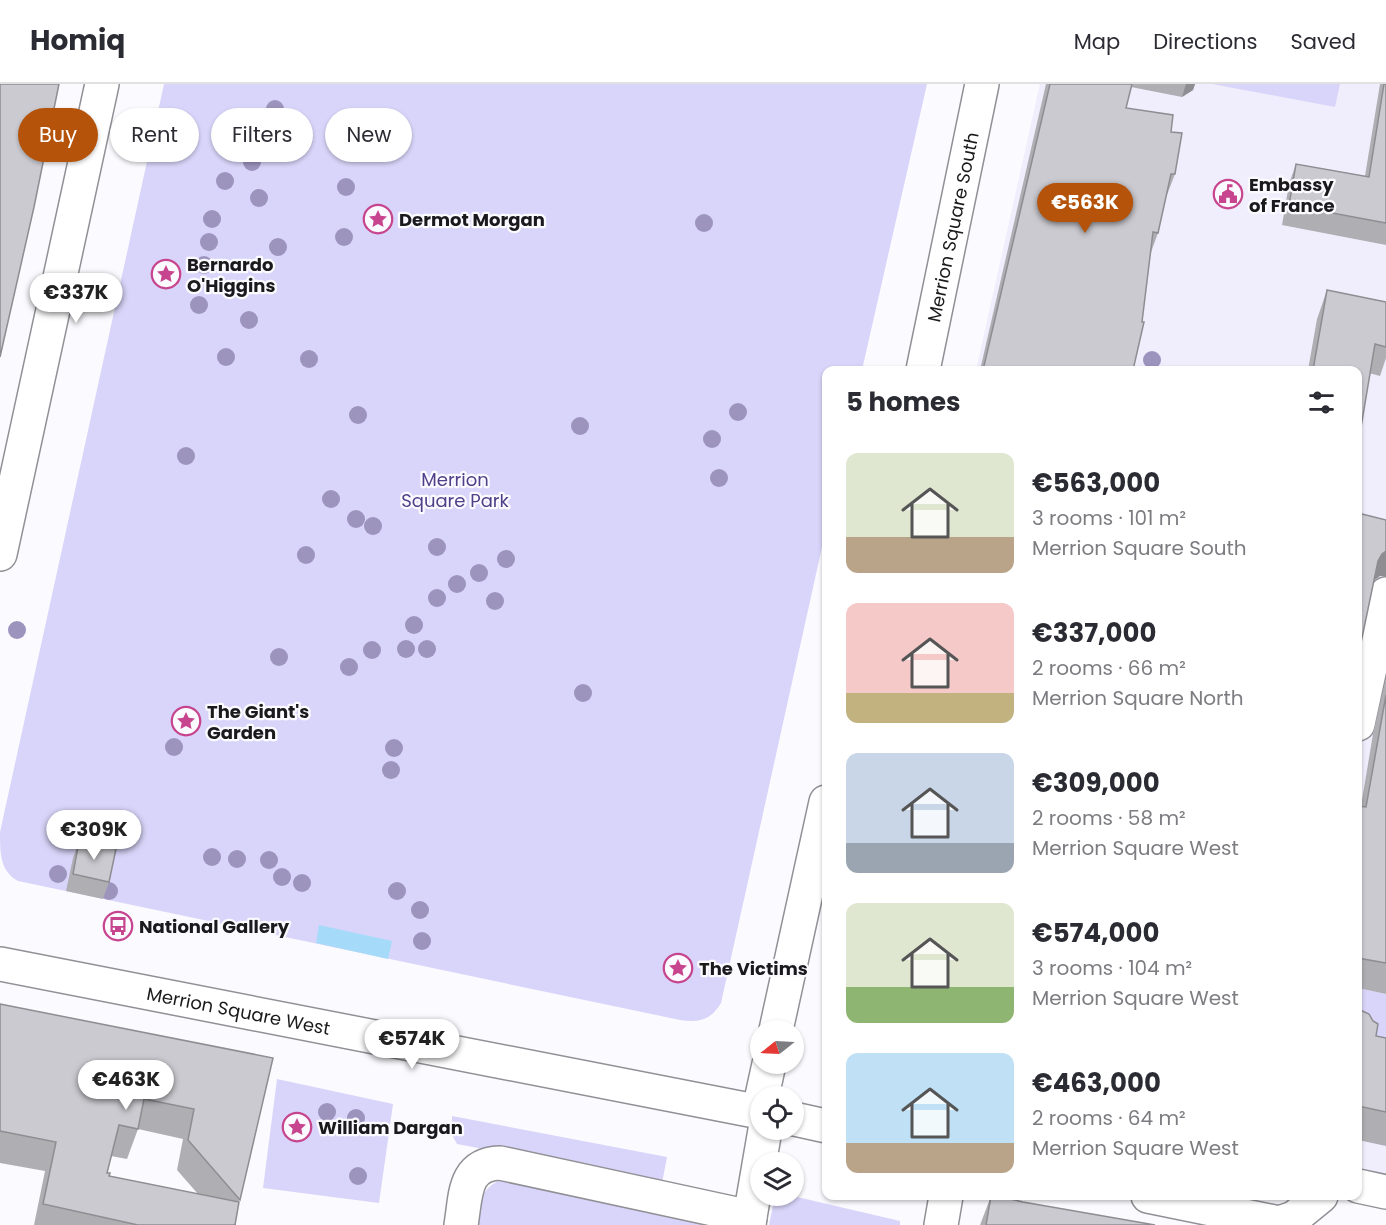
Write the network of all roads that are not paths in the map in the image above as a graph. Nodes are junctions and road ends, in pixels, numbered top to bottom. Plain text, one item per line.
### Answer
1 (102, 84) edge
2 (982, 84) edge
3 (923, 366) edge
4 (0, 554) edge
5 (1386, 594) edge
6 (1375, 693) edge
7 (1362, 717) edge
8 (822, 820) edge
9 (0, 964) edge
10 (778, 1020) edge
11 (750, 1108) edge
12 (804, 1121) edge
13 (822, 1125) edge
14 (758, 1140) edge
15 (1362, 1187) edge
16 (1386, 1192) edge
17 (945, 1200) edge
18 (1174, 1200) edge
19 (1317, 1200) edge
20 (1278, 1216) edge
21 (749, 1221) edge
22 (461, 1225) edge
23 (941, 1225) edge

1 - 4 street
2 - 3 street, Merrion Square South
5 - 6 street
6 - 7 street
8 - 10 street
9 - 11 street, Merrion Square West
12 - 13 street
14 - 21 street
15 - 16 street
17 - 23 street
18 - 20 street
19 - 20 street
21 - 22 street

